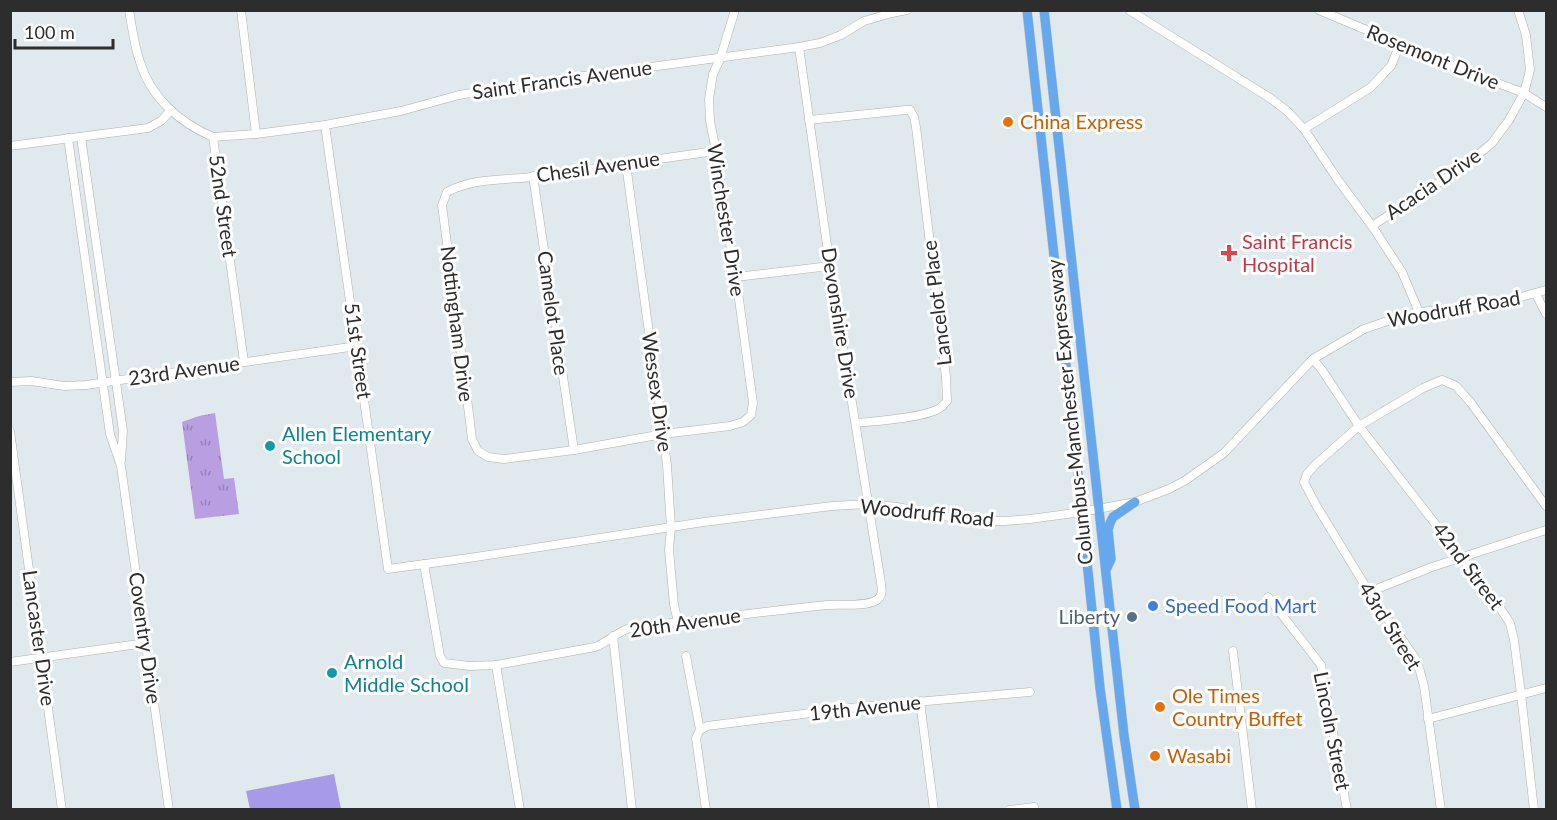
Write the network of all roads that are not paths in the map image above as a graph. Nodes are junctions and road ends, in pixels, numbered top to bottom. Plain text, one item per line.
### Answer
1 (129, 10) edge
2 (735, 10) edge
3 (908, 10) edge
4 (1027, 10) edge
5 (1044, 10) edge
6 (1129, 10) edge
7 (1319, 10) edge
8 (1518, 10) edge
9 (242, 11) edge
10 (1400, 44) junction
11 (799, 47) junction
12 (720, 58) junction
13 (1524, 93) junction
14 (1546, 107) edge
15 (171, 110) junction
16 (809, 120) junction
17 (324, 125) junction
18 (1304, 129) junction
19 (256, 134) junction
20 (81, 137) junction
21 (213, 137) junction
22 (69, 138) junction
23 (10, 146) edge
24 (716, 151) junction
25 (626, 164) junction
26 (533, 177) junction
27 (478, 182) joint
28 (1372, 226) junction
29 (1054, 250) junction
30 (830, 266) junction
31 (736, 277) junction
32 (1546, 290) edge
33 (1537, 293) junction
34 (1419, 312) junction
35 (1078, 314) junction
36 (1546, 314) edge
37 (357, 346) junction
38 (1313, 359) junction
39 (244, 362) junction
40 (115, 380) junction
41 (10, 382) edge
42 (103, 382) junction
43 (856, 423) junction
44 (1359, 426) junction
45 (10, 431) edge
46 (663, 434) junction
47 (574, 450) junction
48 (121, 466) junction
49 (1135, 502) junction
50 (869, 504) junction
51 (1546, 506) edge
52 (1099, 509) junction
53 (1082, 512) junction
54 (670, 528) junction
55 (1546, 530) edge
56 (1462, 557) junction
57 (424, 564) junction
58 (1106, 571) junction
59 (1369, 592) junction
60 (1268, 597) dead end
61 (879, 598) joint
62 (678, 622) junction
63 (613, 636) junction
64 (146, 643) junction
65 (1233, 651) dead end
66 (686, 656) dead end
67 (41, 657) junction
68 (10, 662) edge
69 (496, 665) junction
70 (1546, 688) edge
71 (1030, 693) dead end
72 (1521, 694) junction
73 (920, 701) junction
74 (1428, 719) junction
75 (700, 730) junction
76 (1034, 807) dead end
77 (62, 810) edge
78 (169, 810) edge
79 (520, 810) edge
80 (632, 810) edge
81 (706, 810) edge
82 (934, 810) edge
83 (1009, 810) edge
84 (1117, 810) edge
85 (1135, 810) edge
86 (1252, 810) edge
87 (1347, 810) edge
88 (1441, 810) edge
89 (1534, 810) edge

1 - 15 street, 52nd Street
2 - 12 street, Winchester Drive
3 - 11 street, Saint Francis Avenue
4 - 29 main road, Columbus-Manchester Expressway
5 - 35 main road, Columbus-Manchester Expressway
6 - 18 street
7 - 10 street, Rosemont Drive
8 - 13 street, Acacia Drive
9 - 19 street
10 - 13 street, Rosemont Drive
10 - 18 street
11 - 12 street, Saint Francis Avenue
11 - 16 street, Devonshire Drive
12 - 17 street, Saint Francis Avenue
12 - 24 street, Winchester Drive
13 - 14 street, Rosemont Drive
13 - 28 street, Acacia Drive
15 - 20 street
15 - 21 street, 52nd Street
16 - 30 street, Devonshire Drive
16 - 43 street, Lancelot Place
17 - 19 street, Saint Francis Avenue
17 - 37 street, 51st Street
18 - 28 street
19 - 21 street, Saint Francis Avenue
20 - 22 street
20 - 40 street, Coventry Drive
21 - 39 street, 52nd Street
22 - 23 street
22 - 42 street, Coventry Drive
24 - 25 street, Chesil Avenue
24 - 31 street, Winchester Drive
25 - 26 street, Chesil Avenue
25 - 46 street, Wessex Drive
26 - 27 street, Chesil Avenue
26 - 47 street, Camelot Place
27 - 47 street, Nottingham Drive
28 - 34 street
29 - 35 main road
29 - 53 main road, Columbus-Manchester Expressway
30 - 31 street
30 - 43 street, Devonshire Drive
31 - 46 street, Winchester Drive
32 - 33 street, Woodruff Road
33 - 34 street, Woodruff Road
33 - 36 street
34 - 38 street, Woodruff Road
35 - 52 main road, Columbus-Manchester Expressway
37 - 39 street, 23rd Avenue
37 - 57 street, 51st Street
38 - 44 street, 42nd Street
38 - 49 street, Woodruff Road
39 - 40 street, 23rd Avenue
40 - 42 street, 23rd Avenue
40 - 48 street, Coventry Drive
41 - 42 street, 23rd Avenue
42 - 48 street, Coventry Drive
43 - 50 street, Devonshire Drive
44 - 51 street
44 - 56 street, 42nd Street
44 - 59 street, 43rd Street
45 - 67 street, Lancaster Drive
46 - 47 street
46 - 54 street, Wessex Drive
48 - 64 street, Coventry Drive
49 - 52 street, Woodruff Road
49 - 58 main road
50 - 53 street, Woodruff Road
50 - 54 street, Woodruff Road
50 - 61 street, Devonshire Drive
52 - 53 street, Woodruff Road
52 - 58 main road, Columbus-Manchester Expressway
53 - 84 main road, Columbus-Manchester Expressway
54 - 57 street, Woodruff Road
54 - 62 street, Wessex Drive
55 - 56 street
56 - 59 street
56 - 72 street, 42nd Street
57 - 69 street, 20th Avenue
58 - 85 main road, Columbus-Manchester Expressway
59 - 74 street, 43rd Street
60 - 87 street, Lincoln Street
61 - 62 street, 20th Avenue
62 - 63 street, 20th Avenue
63 - 69 street, 20th Avenue
63 - 80 street
64 - 67 street
64 - 78 street, Coventry Drive
65 - 86 street
66 - 75 street
67 - 68 street
67 - 77 street, Lancaster Drive
69 - 79 street
70 - 72 street
71 - 73 street, 19th Avenue
72 - 74 street
72 - 89 street, 42nd Street
73 - 75 street, 19th Avenue
73 - 82 street
74 - 88 street, 43rd Street
75 - 81 street
76 - 83 street

